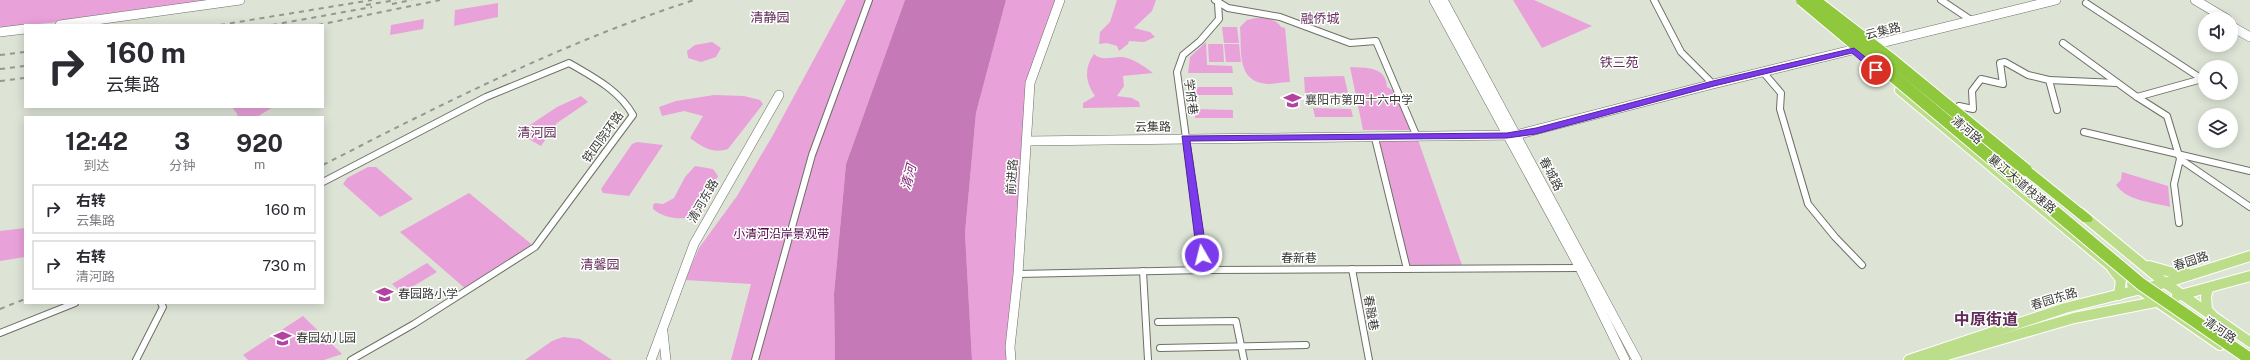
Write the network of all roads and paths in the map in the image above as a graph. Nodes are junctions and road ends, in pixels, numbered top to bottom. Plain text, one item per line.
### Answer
1 (240, 0) edge
2 (869, 0) edge
3 (1060, 0) edge
4 (1434, 0) edge
5 (1443, 0) edge
6 (1654, 0) edge
7 (1795, 0) edge
8 (1818, 0) edge
9 (1941, 0) edge
10 (2056, 0) edge
11 (2187, 0) edge
12 (2195, 0) edge
13 (1216, 2) edge
14 (1808, 2) edge
15 (2086, 3) dead end
16 (2207, 12) edge
17 (2215, 12) edge
18 (1971, 20) junction
19 (67, 24) edge
20 (2238, 25) edge
21 (24, 29) edge
22 (2238, 30) edge
23 (0, 32) edge
24 (2250, 32) edge
25 (2250, 37) edge
26 (2063, 43) dead end
27 (1876, 46) junction
28 (1854, 50) junction
29 (1763, 72) junction
30 (2049, 80) junction
31 (2117, 83) junction
32 (1713, 84) junction
33 (779, 94) dead end
34 (2137, 97) junction
35 (1959, 106) dead end
36 (2057, 110) dead end
37 (2084, 132) dead end
38 (1512, 135) junction
39 (1417, 137) junction
40 (1185, 138) junction
41 (1375, 138) junction
42 (1027, 141) junction
43 (2179, 157) junction
44 (2250, 171) edge
45 (324, 181) edge
46 (2250, 207) edge
47 (2089, 221) junction
48 (2179, 224) dead end
49 (2250, 256) edge
50 (1862, 265) dead end
51 (2111, 266) junction
52 (1580, 268) junction
53 (1352, 269) junction
54 (1407, 269) junction
55 (2206, 269) junction
56 (1204, 270) junction
57 (1143, 271) junction
58 (1018, 274) junction
59 (2250, 276) edge
60 (2165, 283) junction
61 (2208, 288) junction
62 (2139, 290) junction
63 (2119, 295) junction
64 (2182, 295) junction
65 (2156, 302) junction
66 (72, 304) edge
67 (162, 304) edge
68 (2133, 306) junction
69 (1158, 322) dead end
70 (2185, 322) junction
71 (2219, 322) junction
72 (662, 326) junction
73 (0, 332) edge
74 (2250, 342) edge
75 (1306, 345) dead end
76 (1241, 346) junction
77 (1160, 348) dead end
78 (2250, 350) edge
79 (2250, 359) edge
80 (136, 360) edge
81 (351, 360) edge
82 (650, 360) edge
83 (666, 360) edge
84 (755, 360) edge
85 (1011, 360) edge
86 (1148, 360) edge
87 (1244, 360) edge
88 (1369, 360) edge
89 (1626, 360) edge
90 (1637, 360) edge
91 (1909, 360) edge
92 (1930, 360) edge
93 (2242, 360) edge

1 - 19 street
2 - 84 street
3 - 42 street, 前进路
4 - 38 street, 春城路
5 - 38 street, 春城路
6 - 32 street
7 - 14 highway
8 - 27 main road, 清河路
9 - 18 street
10 - 18 street, 云集路
11 - 16 street
12 - 17 street
13 - 39 street
13 - 40 street, 学府巷
14 - 28 main road, 清河路
14 - 47 highway, bridge
14 - 78 highway, 襄江大道快速路, bridge
14 - 79 highway, 襄江大道快速路, bridge
15 - 34 street
18 - 27 street, 云集路
20 - 24 street
21 - 23 street
22 - 25 street
26 - 31 street
27 - 28 street, 云集路
27 - 47 main road, 清河路
28 - 29 street, 云集路
28 - 51 main road, 清河路
29 - 32 street, 云集路
29 - 50 street
30 - 31 street
30 - 35 street
30 - 36 street
31 - 34 street
32 - 38 street, 云集路
33 - 72 street, 清河东路
34 - 43 street
37 - 43 street
38 - 39 street, 云集路
38 - 52 street, 春城路
38 - 90 street, 春城路
39 - 41 street, 云集路
40 - 41 street, 云集路
40 - 42 street, 云集路
40 - 56 street, 学府巷
41 - 54 street
42 - 58 street, 前进路
43 - 44 street
43 - 46 street
43 - 48 street
45 - 81 street, 铁四院环路
47 - 55 main road
47 - 60 main road, 清河路
49 - 55 main road, 春园路
51 - 62 main road, 清河路
51 - 63 main road
52 - 54 street, 春新巷
52 - 89 street, 春城路
53 - 54 street, 春新巷
53 - 56 street, 春新巷
53 - 88 street, 春融巷
55 - 60 main road, 春园路
56 - 57 street, 春新巷
57 - 58 street, 春新巷
57 - 86 street
58 - 85 street, 前进路
59 - 61 main road
60 - 62 main road, 春园路
60 - 64 main road, 清河路
61 - 64 main road
61 - 71 main road
62 - 63 main road, 春园东路
62 - 65 main road, 清河路
63 - 91 main road, 春园东路
64 - 65 main road
64 - 71 main road, 清河路
65 - 68 main road, 春园东路
65 - 70 main road, 清河路
66 - 73 street
67 - 80 street
68 - 70 main road
68 - 92 main road, 春园东路
69 - 76 street
70 - 93 main road, 清河路
71 - 74 main road, 清河路
72 - 82 street, 清河东路
72 - 83 street, 清河东路
75 - 76 street
76 - 77 street
76 - 87 street

